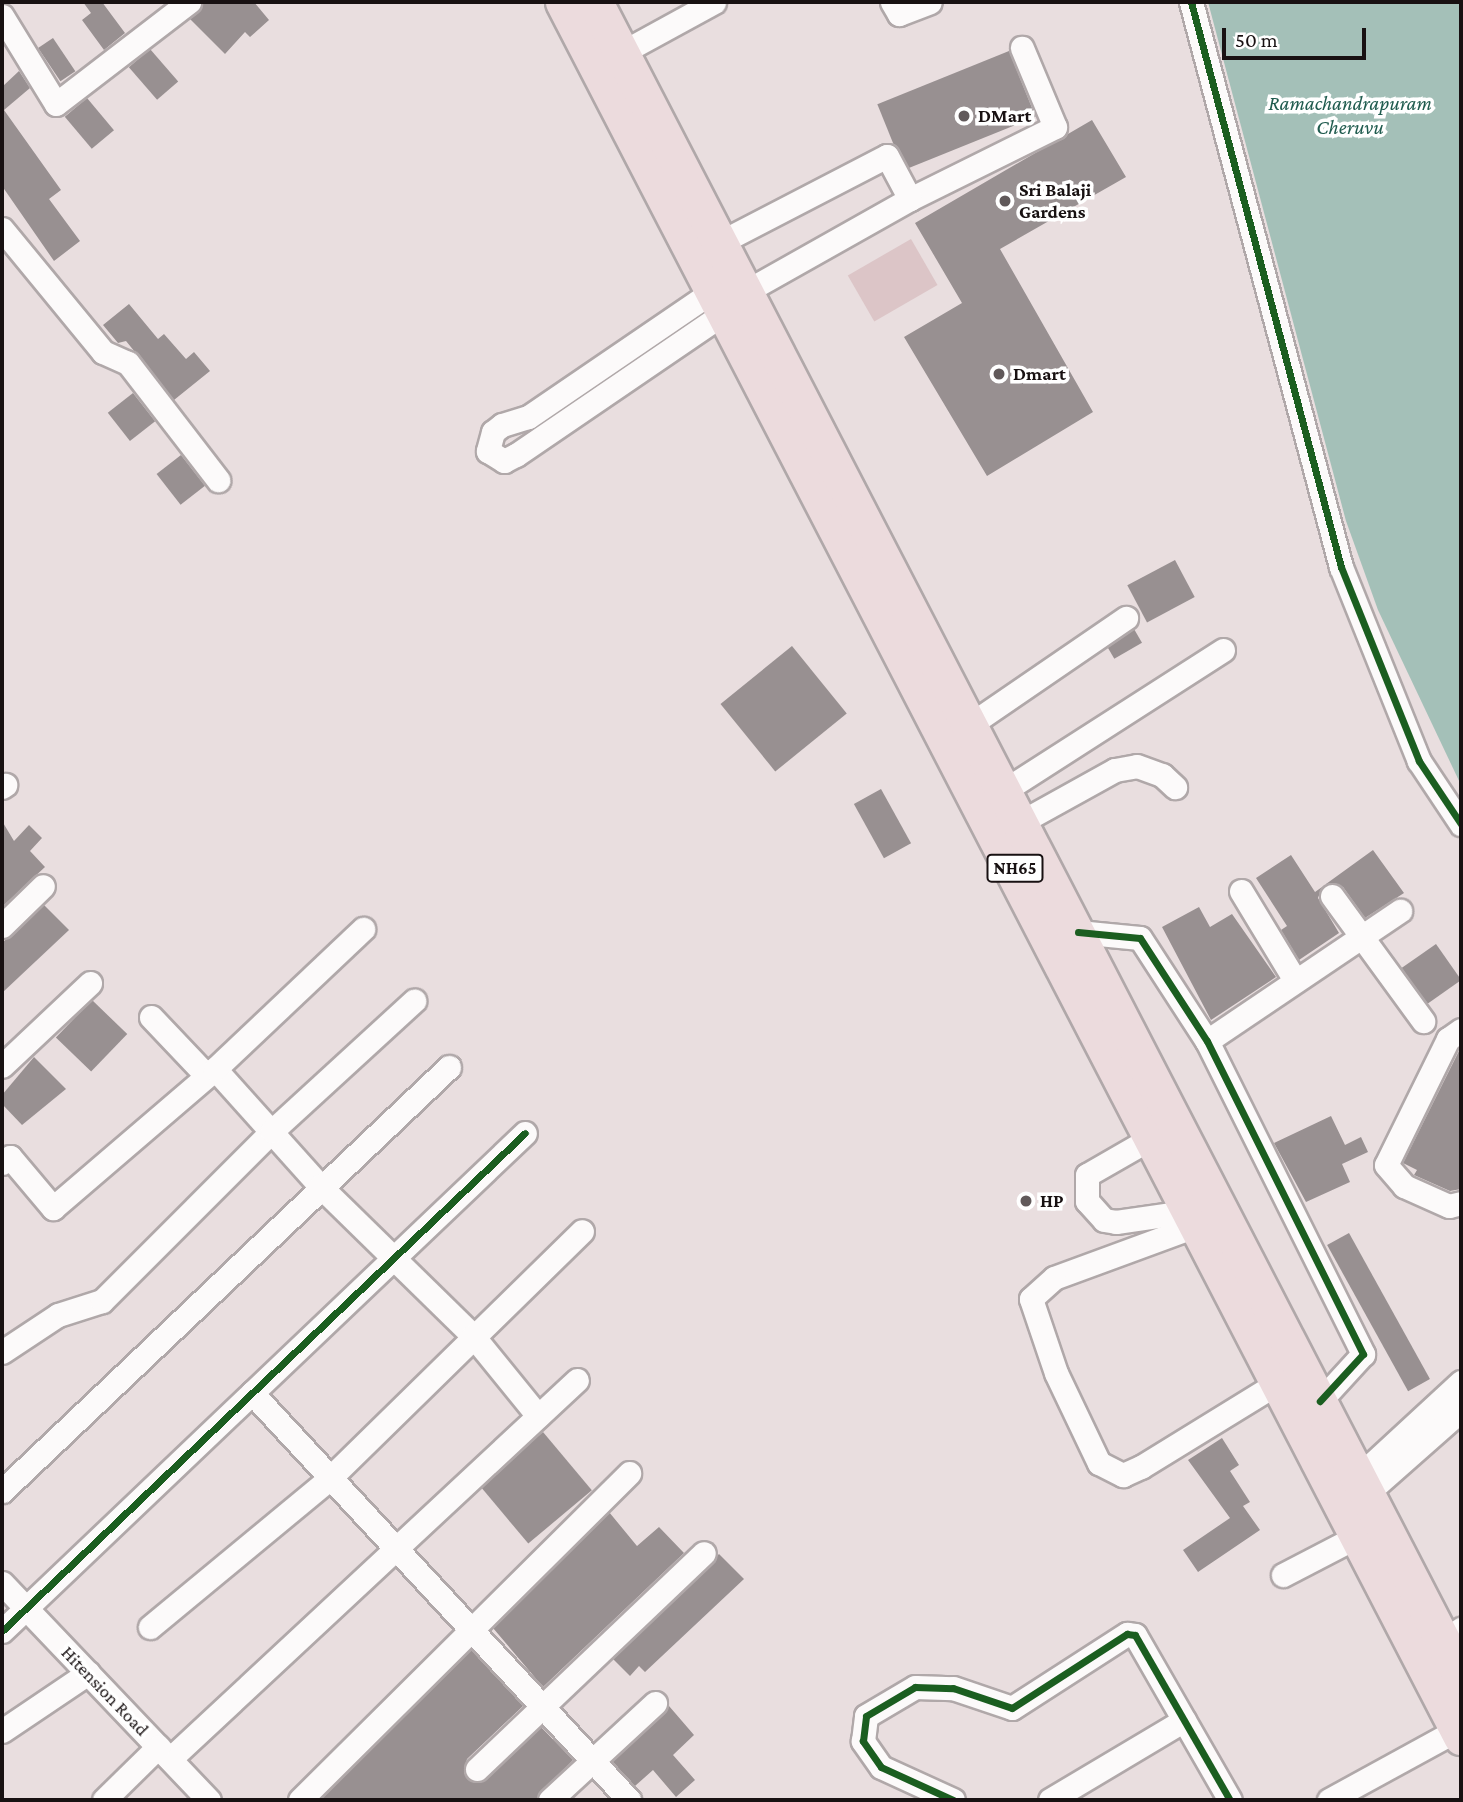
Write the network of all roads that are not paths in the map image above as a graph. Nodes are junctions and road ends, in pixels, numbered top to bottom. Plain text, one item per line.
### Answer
1 (189, 2) edge
2 (563, 2) edge
3 (714, 2) edge
4 (892, 2) edge
5 (930, 2) edge
6 (1191, 2) edge
7 (603, 5) edge
8 (2, 16) edge
9 (1022, 48) dead end
10 (621, 53) junction
11 (910, 199) junction
12 (2, 229) edge
13 (719, 243) junction
14 (727, 299) junction
15 (218, 480) dead end
16 (1126, 618) dead end
17 (1223, 650) dead end
18 (971, 724) junction
19 (1175, 787) dead end
20 (1005, 790) junction
21 (1021, 822) junction
22 (1461, 824) edge
23 (43, 886) dead end
24 (1241, 891) dead end
25 (1332, 896) dead end
26 (1400, 911) dead end
27 (2, 926) edge
28 (363, 929) dead end
29 (1079, 932) junction
30 (1361, 937) junction
31 (1295, 980) junction
32 (90, 983) dead end
33 (414, 1001) dead end
34 (151, 1017) dead end
35 (1423, 1021) dead end
36 (1461, 1030) edge
37 (1206, 1041) junction
38 (2, 1066) edge
39 (449, 1067) dead end
40 (211, 1072) junction
41 (272, 1131) junction
42 (525, 1133) dead end
43 (1153, 1137) junction
44 (2, 1163) edge
45 (320, 1186) junction
46 (1461, 1203) edge
47 (1194, 1218) junction
48 (582, 1231) dead end
49 (394, 1257) junction
50 (473, 1336) junction
51 (2, 1352) edge
52 (578, 1380) dead end
53 (1279, 1382) junction
54 (1461, 1382) edge
55 (252, 1393) junction
56 (1320, 1401) junction
57 (1461, 1410) edge
58 (538, 1416) junction
59 (629, 1473) dead end
60 (329, 1479) junction
61 (1363, 1484) junction
62 (2, 1491) edge
63 (1358, 1536) junction
64 (394, 1551) junction
65 (704, 1553) dead end
66 (1283, 1575) dead end
67 (2, 1583) edge
68 (26, 1608) junction
69 (150, 1627) dead end
70 (2, 1631) edge
71 (471, 1633) junction
72 (1452, 1635) edge
73 (88, 1673) junction
74 (1461, 1676) edge
75 (655, 1703) dead end
76 (540, 1706) junction
77 (1184, 1720) junction
78 (2, 1731) edge
79 (1459, 1734) edge
80 (164, 1753) junction
81 (591, 1760) junction
82 (477, 1769) dead end
83 (104, 1800) edge
84 (209, 1800) edge
85 (300, 1800) edge
86 (550, 1800) edge
87 (629, 1800) edge
88 (953, 1800) edge
89 (1050, 1800) edge
90 (1230, 1800) edge
91 (1329, 1800) edge

1 - 8 street
2 - 14 highway, NH65
3 - 10 street
4 - 5 street
6 - 22 street
7 - 10 highway, NH65
9 - 11 street
10 - 13 highway, NH65
11 - 13 street
11 - 14 street
12 - 15 street
13 - 14 highway, NH65
14 - 14 street
14 - 18 highway, NH65
14 - 43 highway, NH65
16 - 18 street
17 - 20 street
18 - 20 highway, NH65
19 - 21 street
20 - 21 highway, NH65
21 - 29 highway, NH65
23 - 27 street
24 - 31 street
25 - 30 street
26 - 30 street
28 - 40 street
29 - 37 street
29 - 56 highway, NH65
30 - 31 street
30 - 35 street
31 - 37 street
32 - 38 street
33 - 41 street
34 - 40 street
36 - 46 street
37 - 56 street
39 - 45 street
40 - 41 street
40 - 44 street
41 - 45 street
41 - 51 street
42 - 49 street
43 - 47 highway, NH65
43 - 47 street
45 - 49 street
45 - 62 street
47 - 53 highway, NH65
47 - 53 street
48 - 50 street
49 - 50 street
49 - 55 street
50 - 58 street
50 - 60 street
52 - 58 street
53 - 63 highway, NH65
54 - 61 street
55 - 60 street
55 - 68 street
56 - 61 highway, NH65
57 - 61 street
58 - 64 street
59 - 71 street
60 - 64 street
60 - 69 street
61 - 72 highway, NH65
63 - 66 street
63 - 79 highway, NH65
64 - 71 street
64 - 80 street
65 - 76 street
67 - 68 street, Hitension Road
68 - 70 street
68 - 73 street, Hitension Road
71 - 76 street
71 - 85 street
72 - 74 highway, NH65
73 - 78 street
73 - 80 street, Hitension Road
75 - 81 street
76 - 81 street
76 - 82 street
77 - 88 street
77 - 89 street
77 - 90 street
79 - 91 street
80 - 83 street
80 - 84 street, Hitension Road
81 - 86 street
81 - 87 street

